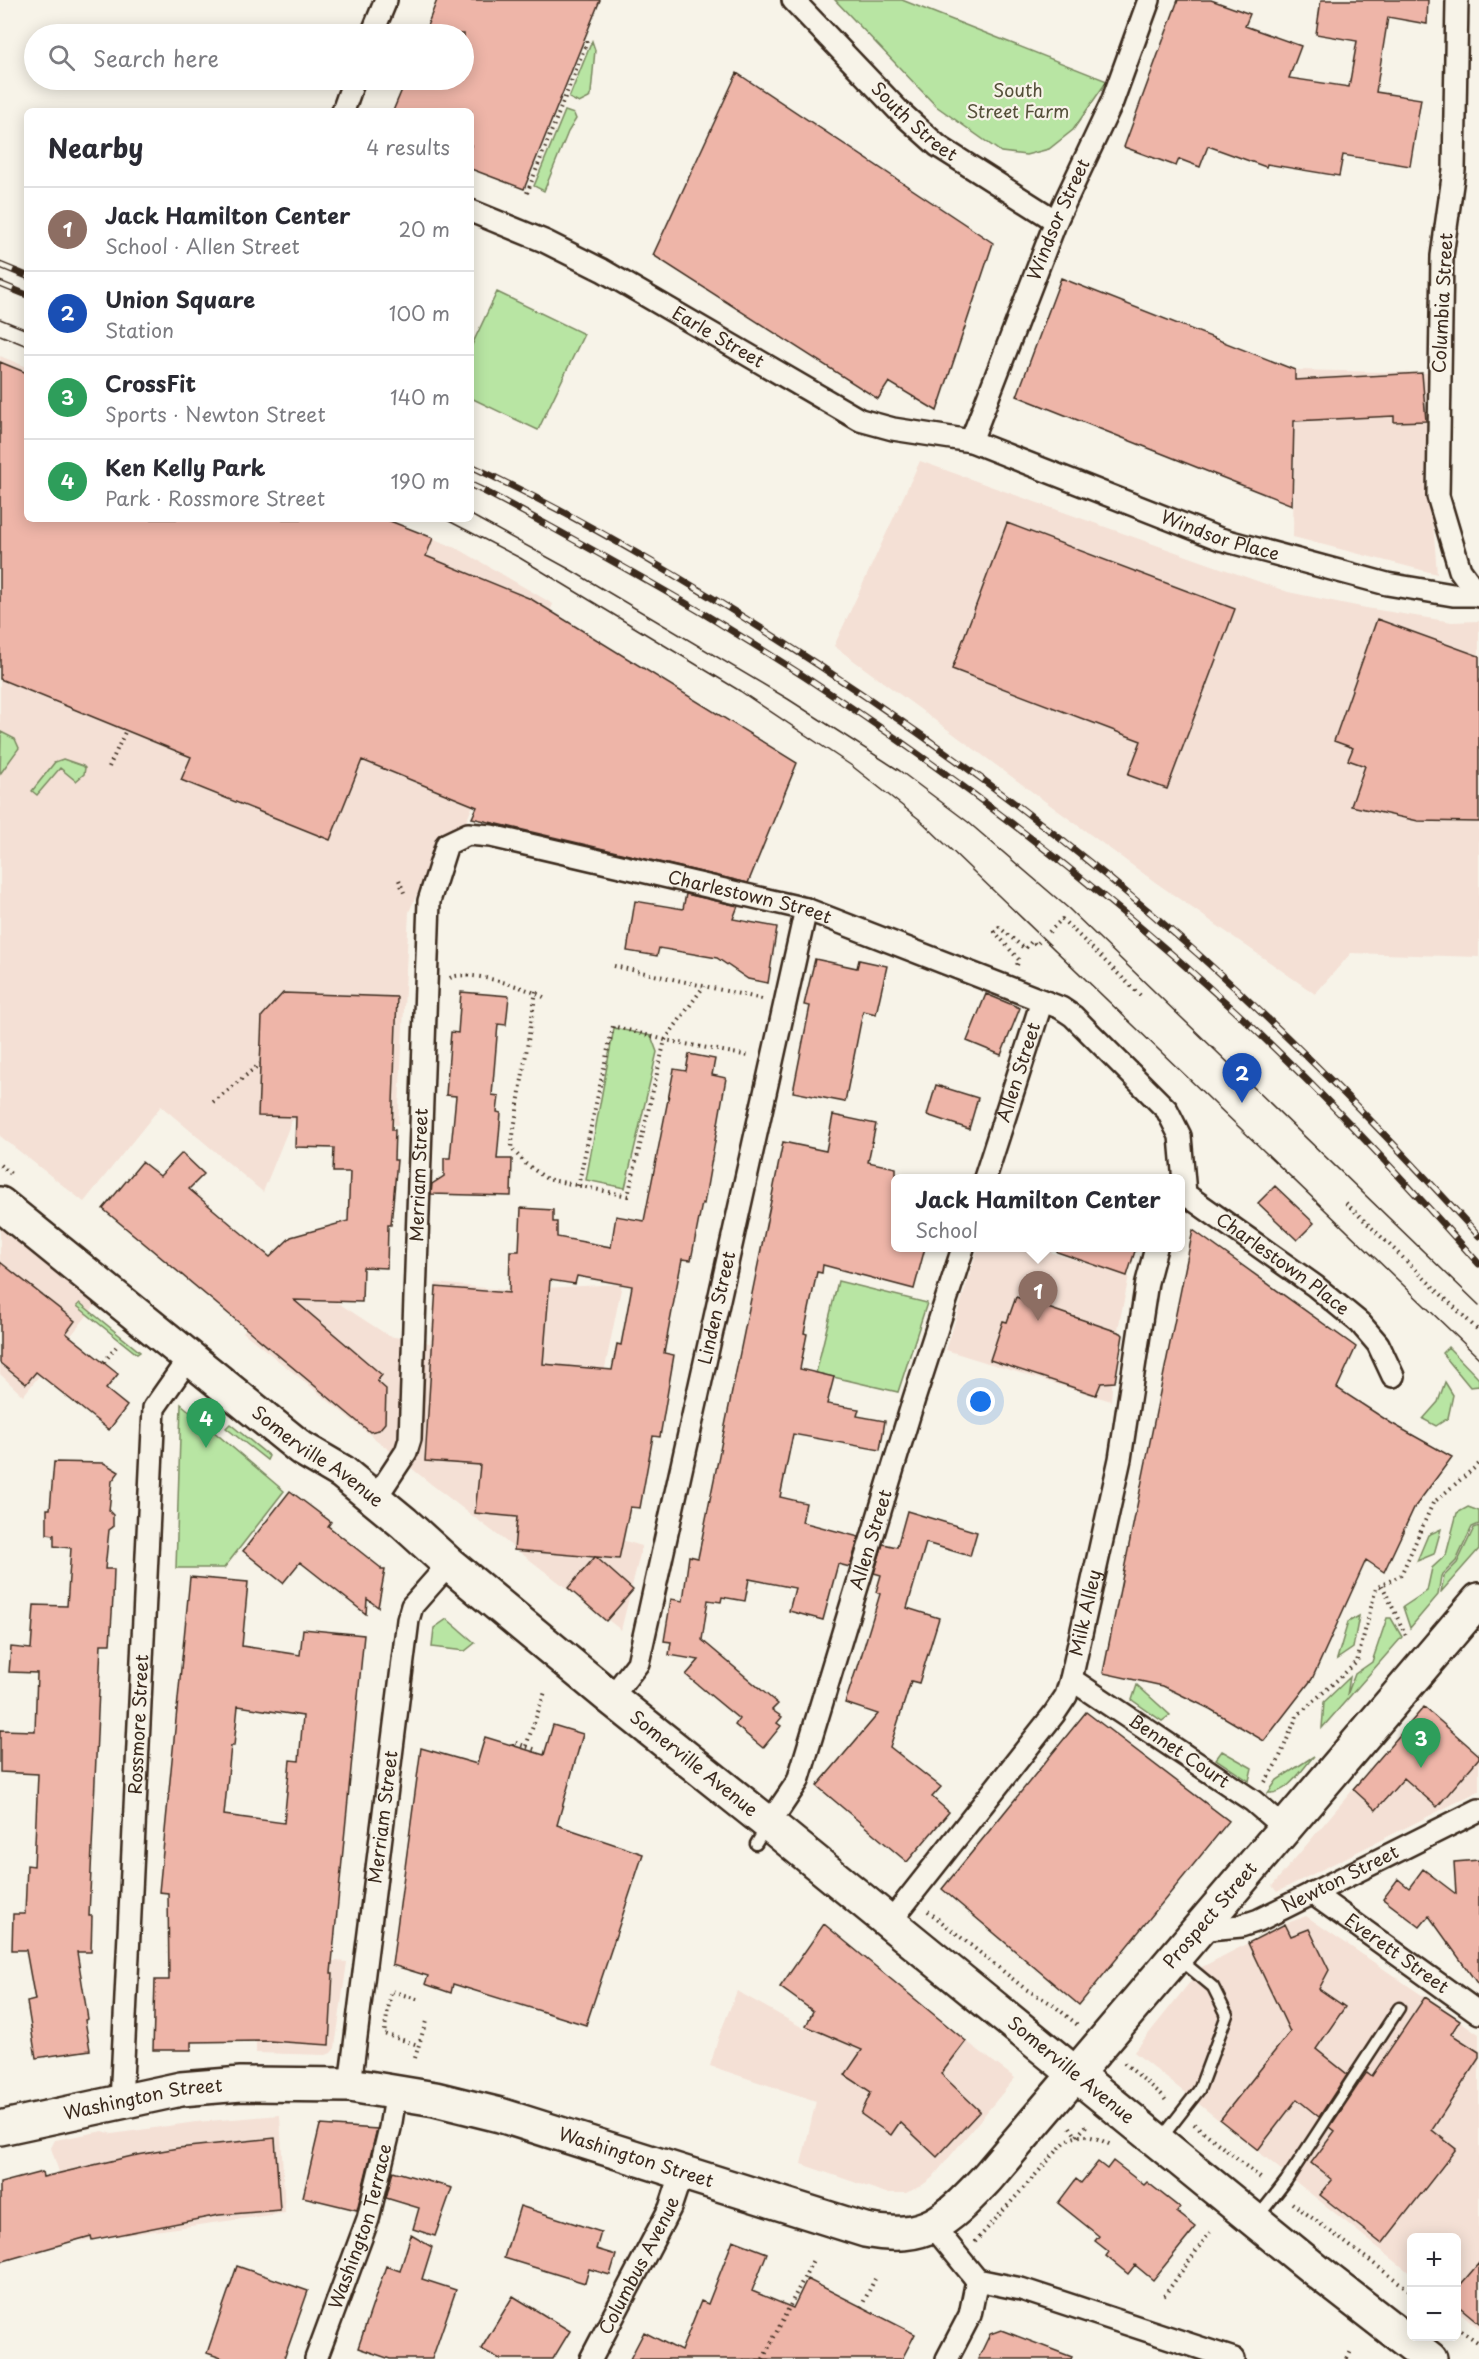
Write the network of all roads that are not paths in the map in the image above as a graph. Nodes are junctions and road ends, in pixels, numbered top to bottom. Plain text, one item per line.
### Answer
1 (386, 0) edge
2 (793, 0) edge
3 (1149, 0) edge
4 (1457, 0) edge
5 (376, 24) edge
6 (351, 90) edge
7 (345, 108) edge
8 (474, 212) edge
9 (1056, 221) junction
10 (971, 441) junction
11 (1478, 596) edge
12 (447, 844) joint
13 (806, 909) junction
14 (1042, 1001) junction
15 (987, 1174) edge
16 (1182, 1174) edge
17 (1185, 1198) edge
18 (0, 1204) edge
19 (962, 1252) edge
20 (1155, 1252) edge
21 (189, 1358) junction
22 (1393, 1376) dead end
23 (375, 1499) junction
24 (449, 1564) junction
25 (1479, 1599) edge
26 (1071, 1679) junction
27 (611, 1698) junction
28 (1479, 1810) edge
29 (1284, 1828) junction
30 (763, 1834) junction
31 (1311, 1893) junction
32 (890, 1922) junction
33 (1197, 1930) junction
34 (1175, 1956) junction
35 (1399, 2008) dead end
36 (1479, 2013) edge
37 (1075, 2074) junction
38 (350, 2085) junction
39 (396, 2091) junction
40 (121, 2102) junction
41 (0, 2128) edge
42 (1158, 2142) junction
43 (682, 2172) junction
44 (1255, 2221) junction
45 (933, 2226) junction
46 (977, 2280) junction
47 (1223, 2357) edge
48 (316, 2359) edge
49 (591, 2359) edge
50 (947, 2359) edge
51 (1430, 2359) edge

1 - 5 street
2 - 9 street, South Street
3 - 9 street, Windsor Street
4 - 11 street, Columbia Street
6 - 7 street
8 - 10 street, Earle Street
9 - 10 street, Windsor Street
10 - 11 street, Windsor Place
12 - 13 street, Charlestown Street
12 - 23 street, Merriam Street
13 - 14 street, Charlestown Street
13 - 27 street, Linden Street
14 - 15 street, Allen Street
14 - 16 street, Charlestown Place
17 - 22 street, Charlestown Place
18 - 21 main road, Somerville Avenue
19 - 30 street, Allen Street
20 - 26 street, Milk Alley
21 - 23 main road, Somerville Avenue
21 - 40 street, Rossmore Street
23 - 24 main road, Somerville Avenue
24 - 27 main road, Somerville Avenue
24 - 38 street, Merriam Street
25 - 29 main road, Prospect Street
26 - 29 street, Bennet Court
26 - 32 street, Milk Alley
27 - 30 main road, Somerville Avenue
28 - 31 street, Newton Street
29 - 33 main road, Prospect Street
30 - 32 main road, Somerville Avenue
31 - 33 street, Newton Street
31 - 36 street, Everett Street
32 - 37 main road, Somerville Avenue
33 - 34 main road, Prospect Street
34 - 37 main road, Prospect Street
34 - 42 lane
35 - 44 lane
37 - 42 main road, Somerville Avenue
37 - 45 main road, Prospect Street
38 - 39 main road, Washington Street
38 - 40 main road, Washington Street
39 - 43 main road, Washington Street
39 - 48 street, Washington Terrace
40 - 41 main road, Washington Street
42 - 44 main road, Somerville Avenue
43 - 45 main road, Washington Street
43 - 49 street, Columbus Avenue
44 - 51 main road, Somerville Avenue
45 - 46 street
46 - 47 street
46 - 50 street

